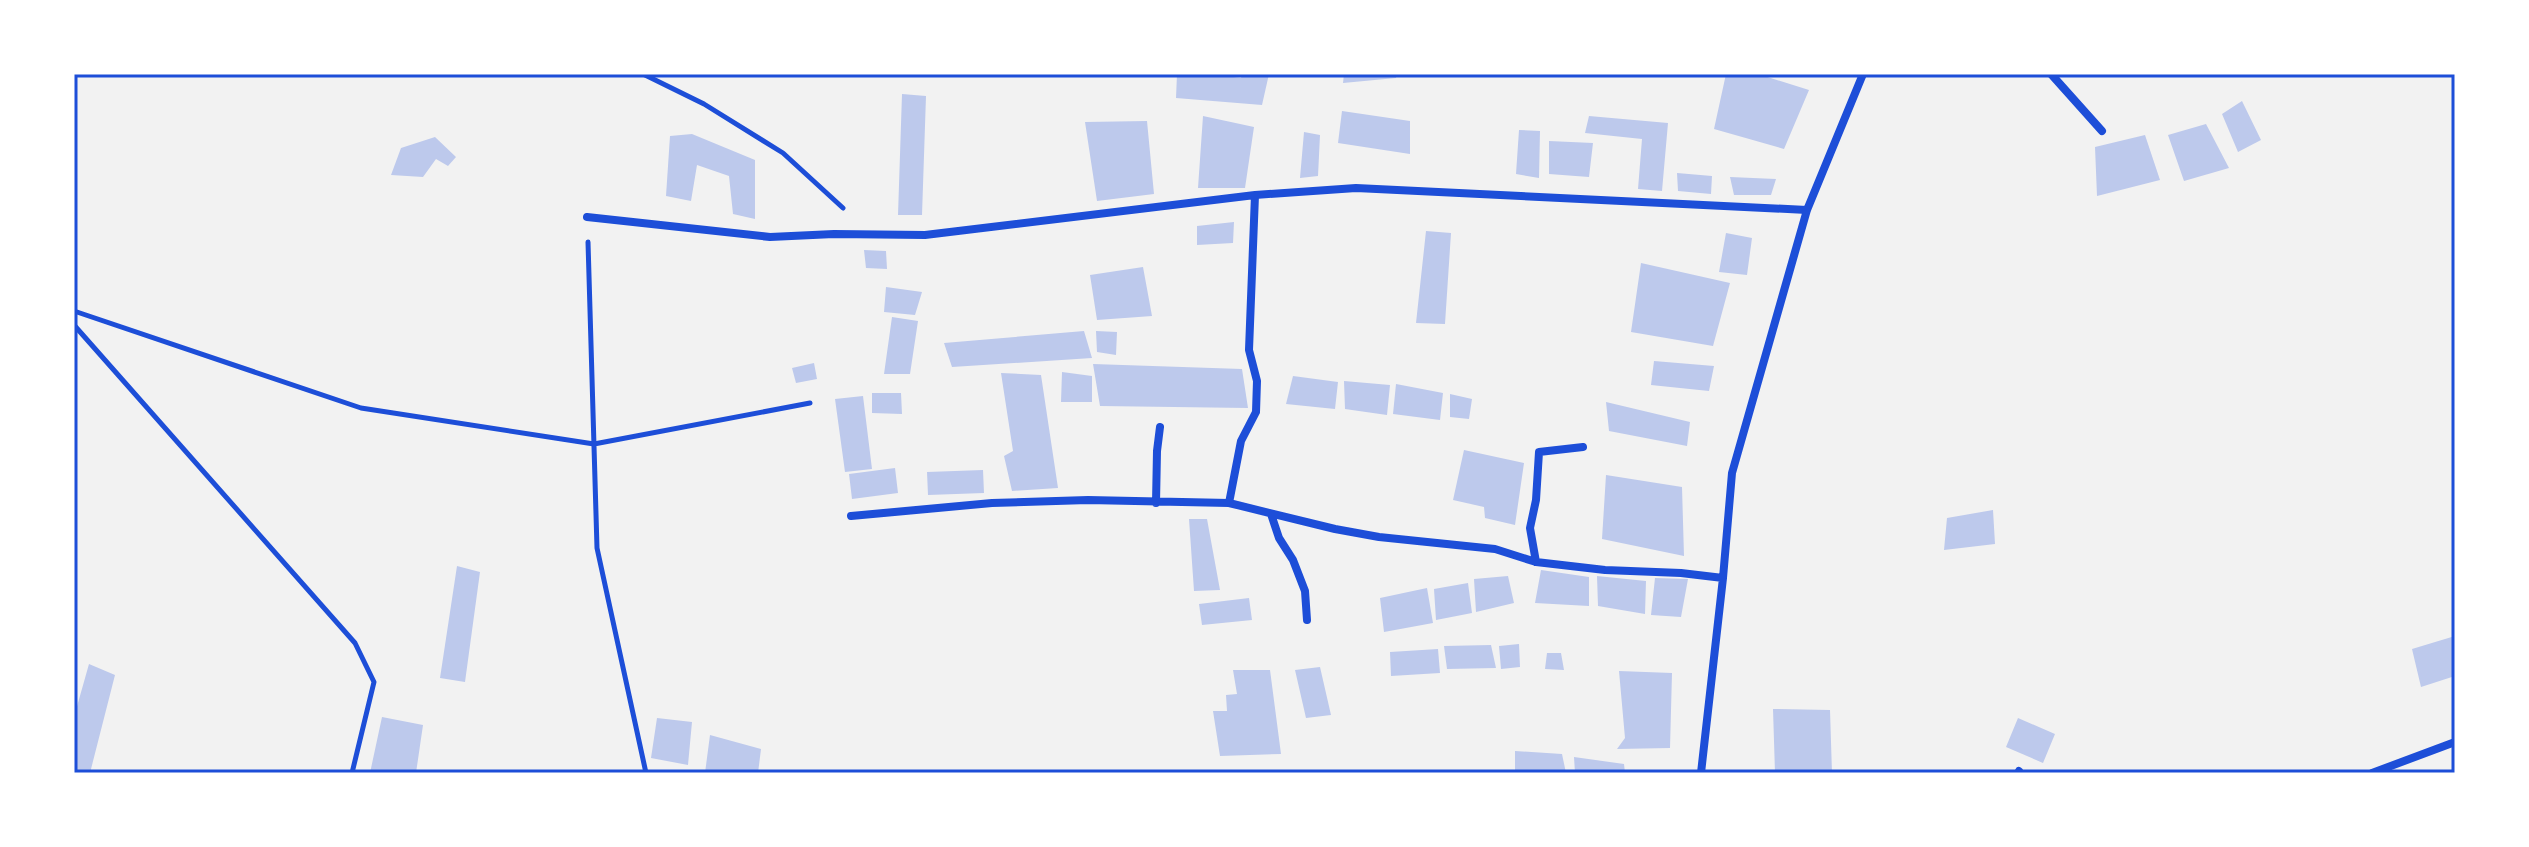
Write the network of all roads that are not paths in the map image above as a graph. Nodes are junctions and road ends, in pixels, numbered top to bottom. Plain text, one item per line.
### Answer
1 (1863, 74) edge
2 (2051, 74) edge
3 (2102, 131) dead end
4 (1255, 195) junction
5 (1807, 210) junction
6 (587, 217) road end
7 (1160, 427) dead end
8 (1583, 447) dead end
9 (1156, 503) junction
10 (1229, 503) junction
11 (1271, 514) junction
12 (851, 516) dead end
13 (1536, 562) junction
14 (1723, 578) junction
15 (1307, 620) dead end
16 (2455, 742) edge
17 (1701, 773) edge
18 (2372, 773) edge

1 - 5 street
2 - 3 street
4 - 5 street
4 - 6 street
4 - 10 street
5 - 14 street
7 - 9 street
8 - 13 street
9 - 10 street
9 - 12 street
10 - 11 street
11 - 13 street
11 - 15 street
13 - 14 street
14 - 17 street
16 - 18 street

